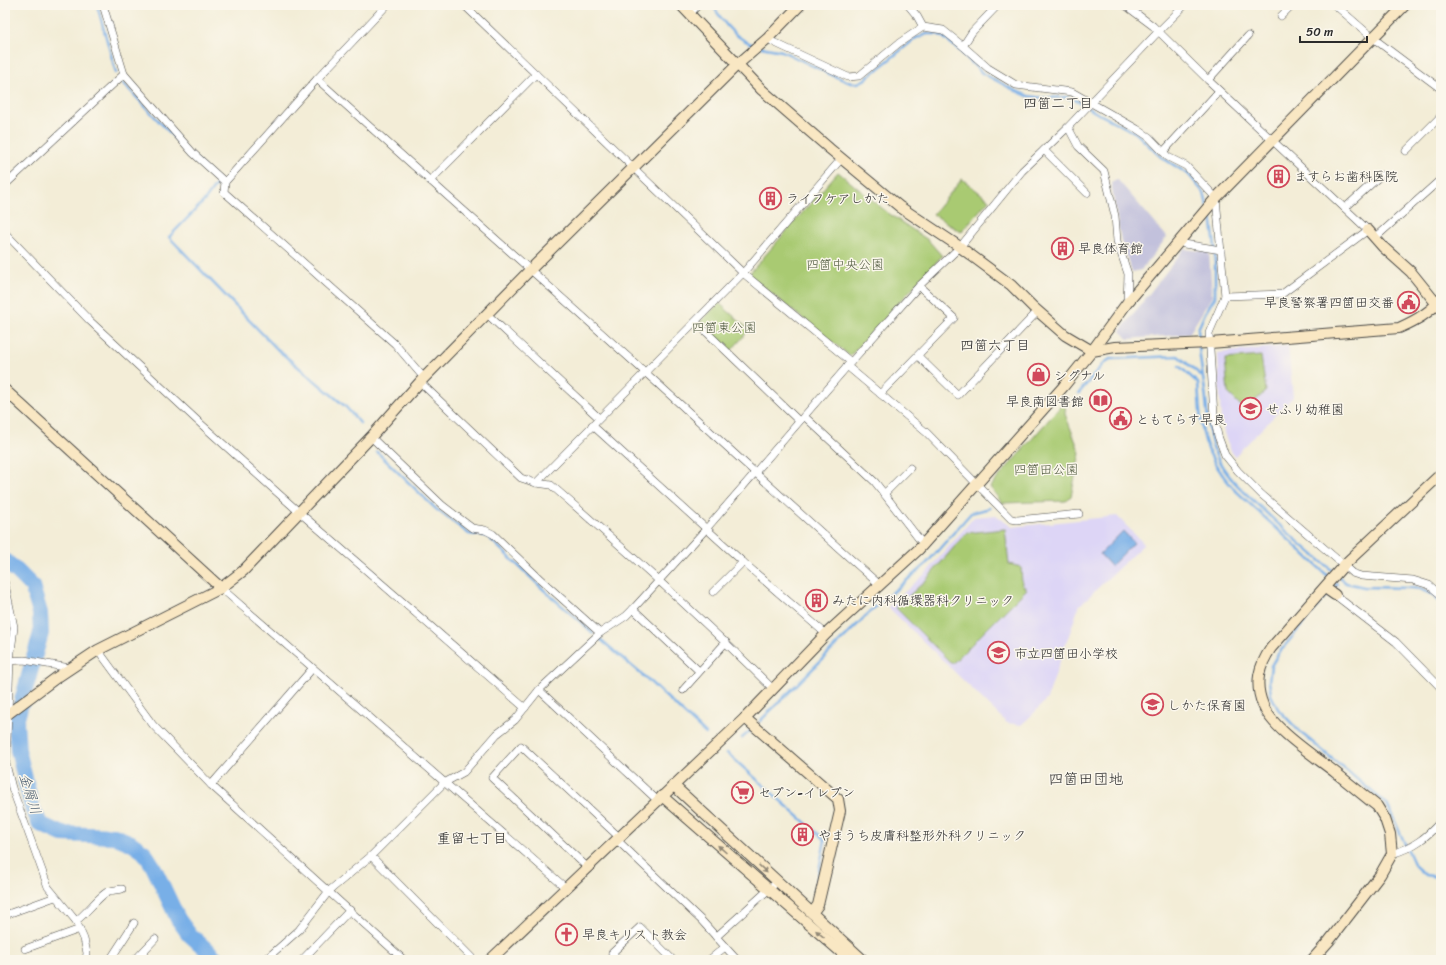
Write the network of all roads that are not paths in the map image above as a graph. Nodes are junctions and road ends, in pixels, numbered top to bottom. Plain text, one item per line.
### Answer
1 (103, 5) edge
2 (387, 5) edge
3 (464, 5) edge
4 (681, 5) edge
5 (698, 5) edge
6 (800, 5) edge
7 (908, 5) edge
8 (998, 5) edge
9 (1125, 5) edge
10 (1186, 5) edge
11 (1292, 5) edge
12 (1335, 5) edge
13 (1405, 5) edge
14 (690, 14) junction
15 (1281, 16) dead end
16 (923, 27) junction
17 (1158, 32) junction
18 (1248, 36) dead end
19 (1373, 38) junction
20 (766, 40) junction
21 (963, 46) junction
22 (737, 65) junction
23 (124, 74) junction
24 (536, 74) junction
25 (318, 79) junction
26 (1208, 80) junction
27 (1441, 89) edge
28 (1219, 91) junction
29 (1090, 103) junction
30 (1441, 116) edge
31 (1068, 126) junction
32 (1273, 141) junction
33 (1044, 150) junction
34 (1406, 151) dead end
35 (1163, 152) junction
36 (842, 158) junction
37 (632, 168) junction
38 (1381, 175) dead end
39 (1441, 179) edge
40 (430, 181) junction
41 (224, 182) junction
42 (5, 185) edge
43 (1087, 193) dead end
44 (1215, 200) junction
45 (1345, 208) junction
46 (5, 233) edge
47 (1371, 234) junction
48 (1180, 241) junction
49 (960, 247) junction
50 (1221, 250) junction
51 (530, 270) junction
52 (743, 273) junction
53 (919, 286) junction
54 (1225, 296) junction
55 (1127, 304) junction
56 (1439, 304) edge
57 (1038, 311) junction
58 (488, 314) junction
59 (696, 322) junction
60 (1207, 343) junction
61 (1092, 351) junction
62 (918, 356) junction
63 (849, 364) junction
64 (646, 373) junction
65 (422, 380) junction
66 (5, 390) edge
67 (880, 394) junction
68 (599, 418) junction
69 (802, 418) junction
70 (592, 425) junction
71 (371, 437) junction
72 (910, 468) dead end
73 (755, 473) junction
74 (1441, 474) edge
75 (536, 483) junction
76 (976, 484) junction
77 (884, 494) junction
78 (299, 512) junction
79 (1079, 514) dead end
80 (707, 528) junction
81 (924, 544) junction
82 (743, 562) junction
83 (1342, 568) junction
84 (660, 580) junction
85 (5, 584) edge
86 (1328, 584) junction
87 (880, 585) junction
88 (221, 588) junction
89 (713, 592) dead end
90 (1334, 595) joint
91 (1441, 595) edge
92 (633, 609) junction
93 (600, 633) junction
94 (826, 634) junction
95 (726, 642) junction
96 (98, 650) junction
97 (8, 660) edge
98 (70, 668) junction
99 (312, 669) junction
100 (699, 671) junction
101 (1441, 688) edge
102 (773, 689) junction
103 (539, 690) junction
104 (683, 690) dead end
105 (525, 708) junction
106 (6, 715) edge
107 (745, 718) junction
108 (444, 783) junction
109 (211, 785) junction
110 (673, 785) junction
111 (660, 798) junction
112 (1441, 821) edge
113 (617, 838) junction
114 (1392, 854) junction
115 (371, 856) junction
116 (587, 867) junction
117 (777, 882) junction
118 (566, 888) junction
119 (122, 889) dead end
120 (769, 889) junction
121 (329, 892) junction
122 (55, 897) junction
123 (350, 910) junction
124 (812, 913) junction
125 (5, 915) edge
126 (76, 921) junction
127 (134, 923) dead end
128 (80, 929) junction
129 (716, 936) junction
130 (155, 939) dead end
131 (725, 946) junction
132 (25, 949) dead end
133 (86, 960) edge
134 (110, 960) edge
135 (136, 960) edge
136 (265, 960) edge
137 (302, 960) edge
138 (404, 960) edge
139 (474, 960) edge
140 (490, 960) edge
141 (619, 960) edge
142 (673, 960) edge
143 (709, 960) edge
144 (737, 960) edge
145 (850, 960) edge
146 (864, 960) edge
147 (1312, 960) edge

1 - 23 street
2 - 25 street
3 - 24 street
4 - 14 street
5 - 14 street
6 - 20 street
7 - 16 street
8 - 21 street
9 - 17 street
10 - 17 street
11 - 15 street
12 - 19 street
13 - 19 street
14 - 22 street
16 - 20 street
16 - 21 street
17 - 26 street
17 - 29 street
18 - 26 street
19 - 27 street
19 - 32 street
20 - 22 street
21 - 29 street
22 - 36 street
22 - 37 street
23 - 41 street
23 - 42 street
24 - 37 street
24 - 40 street
25 - 40 street
25 - 41 street
26 - 28 street
28 - 32 street
28 - 35 street
29 - 31 street
29 - 35 street
30 - 34 street
31 - 33 street
31 - 55 street
32 - 44 street
32 - 45 street
33 - 43 street
33 - 49 street
35 - 44 street
36 - 49 street
36 - 52 street
37 - 51 street
37 - 52 street
38 - 45 street
39 - 47 street
40 - 51 street
41 - 65 street
44 - 48 street
44 - 50 street
45 - 47 street
46 - 78 street
47 - 54 street
47 - 56 street
48 - 50 street
48 - 55 street
49 - 53 street
49 - 57 street
50 - 54 street
51 - 58 street
51 - 64 street
52 - 59 street
52 - 63 street
53 - 62 street
53 - 63 street
54 - 60 street
55 - 61 street
56 - 60 street
57 - 61 street
57 - 62 street
58 - 65 street
58 - 68 street
59 - 64 street
59 - 69 street
60 - 61 street
60 - 83 street
61 - 76 street
62 - 67 street
63 - 67 street
63 - 69 street
64 - 68 street
64 - 73 street
65 - 71 street
65 - 75 street
66 - 88 street
67 - 76 street
68 - 70 street
69 - 73 street
69 - 77 street
70 - 75 street
70 - 80 street
71 - 78 street
71 - 93 street
72 - 77 street
73 - 80 street
73 - 87 street
74 - 83 street
75 - 84 street
76 - 79 street
76 - 81 street
77 - 81 street
78 - 88 street
78 - 105 street
80 - 82 street
80 - 84 street
81 - 87 street
82 - 89 street
82 - 94 street
83 - 86 street
83 - 91 street
84 - 92 street
84 - 95 street
85 - 97 street
86 - 90 street
86 - 114 street
87 - 94 street
88 - 96 street
88 - 99 street
90 - 101 street
92 - 93 street
92 - 100 street
93 - 103 street
94 - 102 street
95 - 100 street
95 - 102 street
96 - 98 street
96 - 109 street
97 - 98 street
97 - 106 street
98 - 106 street
99 - 108 street
99 - 109 street
100 - 104 street
102 - 107 street
103 - 105 street
103 - 111 street
105 - 108 street
106 - 122 street
107 - 110 street
107 - 124 street
108 - 115 street
108 - 118 street
109 - 121 street
110 - 111 street
110 -> 117 street
111 - 113 street
120 -> 111 street
112 - 114 street
113 - 116 street
113 - 116 street
113 - 129 street
114 - 147 street
115 - 121 street
115 - 139 street
116 - 118 street
117 - 120 street
117 - 124 street
118 - 140 street
119 - 126 street
120 - 129 street
145 -> 120 street
121 - 123 street
121 - 136 street
122 - 125 street
122 - 126 street
123 - 137 street
123 - 138 street
124 - 146 street
126 - 128 street
127 - 134 street
128 - 132 street
128 - 133 street
129 - 131 street
130 - 135 street
131 - 143 street
131 - 144 street
141 - 142 street

